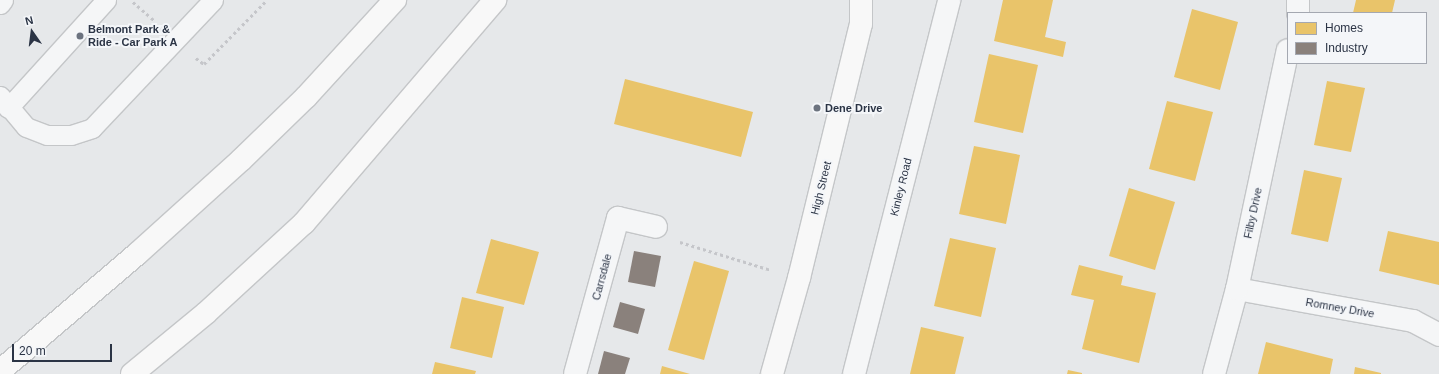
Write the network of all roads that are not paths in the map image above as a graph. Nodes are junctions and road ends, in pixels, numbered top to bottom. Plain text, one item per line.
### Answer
1 (3, 0) edge
2 (106, 0) edge
3 (213, 0) edge
4 (395, 0) edge
5 (495, 0) edge
6 (861, 0) edge
7 (949, 0) edge
8 (1298, 0) edge
9 (0, 4) edge
10 (1298, 12) edge
11 (1287, 55) edge
12 (4, 102) edge
13 (656, 227) road end
14 (1237, 289) junction
15 (1439, 335) edge
16 (0, 371) edge
17 (132, 374) edge
18 (575, 374) edge
19 (772, 374) edge
20 (854, 374) edge
21 (1214, 374) edge

1 - 9 lane
2 - 12 lane
3 - 12 lane
4 - 16 main road
5 - 17 main road
6 - 19 main road, High Street
7 - 20 street, Kinley Road
8 - 10 street
11 - 14 street, Filby Drive
13 - 18 street, Carrsdale
14 - 15 street, Romney Drive
14 - 21 street, Filby Drive

